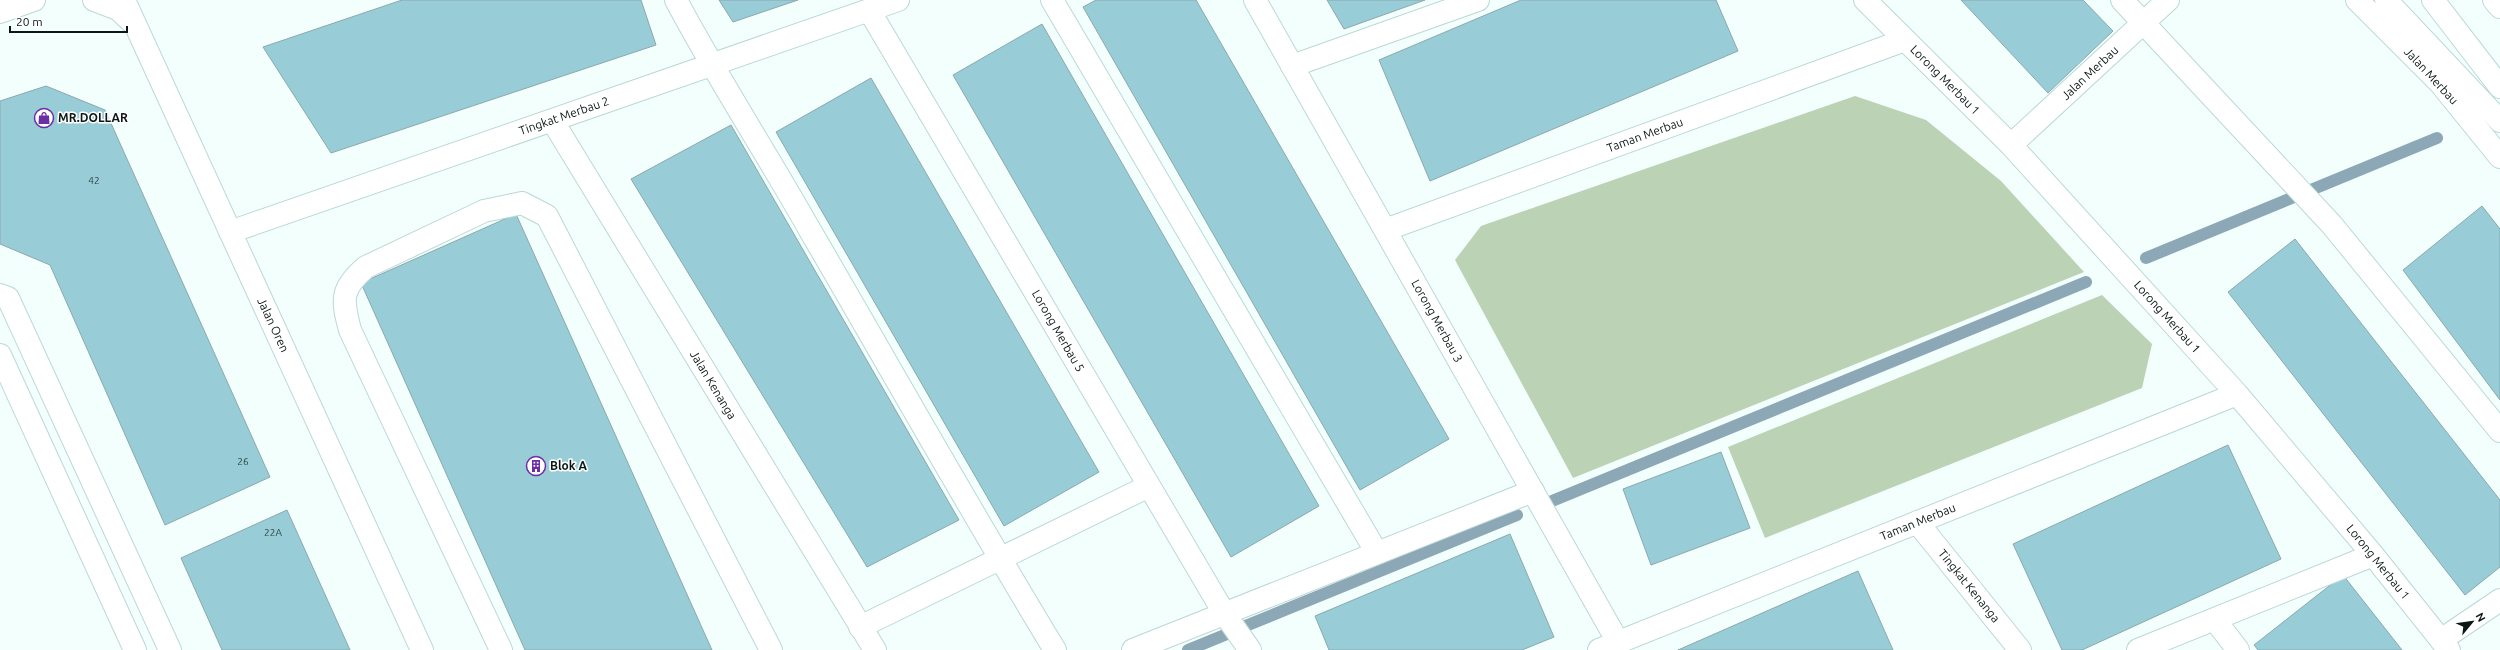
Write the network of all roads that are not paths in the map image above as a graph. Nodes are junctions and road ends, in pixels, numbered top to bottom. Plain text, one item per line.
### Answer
1 (34, 0) edge
2 (94, 0) edge
3 (124, 0) edge
4 (676, 0) edge
5 (898, 0) edge
6 (1052, 0) edge
7 (1255, 0) edge
8 (1478, 0) edge
9 (1866, 0) edge
10 (2122, 0) edge
11 (2168, 0) edge
12 (2357, 0) edge
13 (2386, 0) edge
14 (2433, 0) edge
15 (2494, 0) edge
16 (2500, 7) edge
17 (869, 10) junction
18 (0, 12) edge
19 (2144, 23) junction
20 (135, 24) junction
21 (1905, 40) junction
22 (710, 65) junction
23 (1292, 66) junction
24 (2500, 87) edge
25 (552, 120) junction
26 (2500, 121) edge
27 (2011, 145) junction
28 (2500, 157) edge
29 (1385, 230) junction
30 (230, 232) junction
31 (0, 295) edge
32 (0, 355) edge
33 (2237, 394) junction
34 (2500, 432) edge
35 (1149, 486) junction
36 (1533, 491) junction
37 (1918, 522) junction
38 (1376, 553) junction
39 (2373, 555) junction
40 (999, 559) junction
41 (2500, 600) edge
42 (1224, 613) junction
43 (2215, 620) junction
44 (860, 627) junction
45 (2445, 645) edge
46 (1609, 646) edge
47 (135, 650) edge
48 (170, 650) edge
49 (422, 650) edge
50 (501, 650) edge
51 (771, 650) edge
52 (875, 650) edge
53 (1055, 650) edge
54 (1133, 650) edge
55 (1250, 650) edge
56 (2020, 650) edge
57 (2138, 650) edge
58 (2238, 650) edge

1 - 18 main road
2 - 20 main road
3 - 20 main road, Jalan Oren
4 - 22 main road
5 - 17 main road, Tingkat Merbau 2
6 - 38 main road
7 - 23 main road, Lorong Merbau 3
8 - 23 main road
9 - 21 main road, Lorong Merbau 1
10 - 19 main road
11 - 19 main road, Jalan Merbau
12 - 28 main road, Jalan Merbau
13 - 26 main road
14 - 24 main road
15 - 16 main road
17 - 22 main road, Tingkat Merbau 2
17 - 35 main road, Lorong Merbau 5
19 - 27 main road, Jalan Merbau
19 - 34 main road
20 - 30 main road, Jalan Oren
21 - 27 main road, Lorong Merbau 1
21 - 29 main road, Taman Merbau
22 - 25 main road, Tingkat Merbau 2
22 - 40 main road
23 - 29 main road, Lorong Merbau 3
25 - 30 main road, Tingkat Merbau 2
25 - 44 main road, Jalan Kenanga
27 - 33 main road, Lorong Merbau 1
29 - 36 main road, Lorong Merbau 3
30 - 49 main road, Jalan Oren
31 - 48 main road
32 - 47 main road
33 - 37 main road, Taman Merbau
33 - 39 main road, Lorong Merbau 1
35 - 40 main road
35 - 42 main road, Lorong Merbau 5
36 - 38 main road
36 - 46 main road, Lorong Merbau 3
37 - 46 main road, Taman Merbau
37 - 56 main road, Tingkat Kenanga
38 - 42 main road
39 - 43 main road
39 - 45 main road, Lorong Merbau 1
40 - 44 main road
40 - 53 main road
41 - 45 main road
42 - 54 main road
42 - 55 main road, Lorong Merbau 5
43 - 57 main road
43 - 58 main road
44 - 52 main road, Jalan Kenanga
50 - 51 main road

